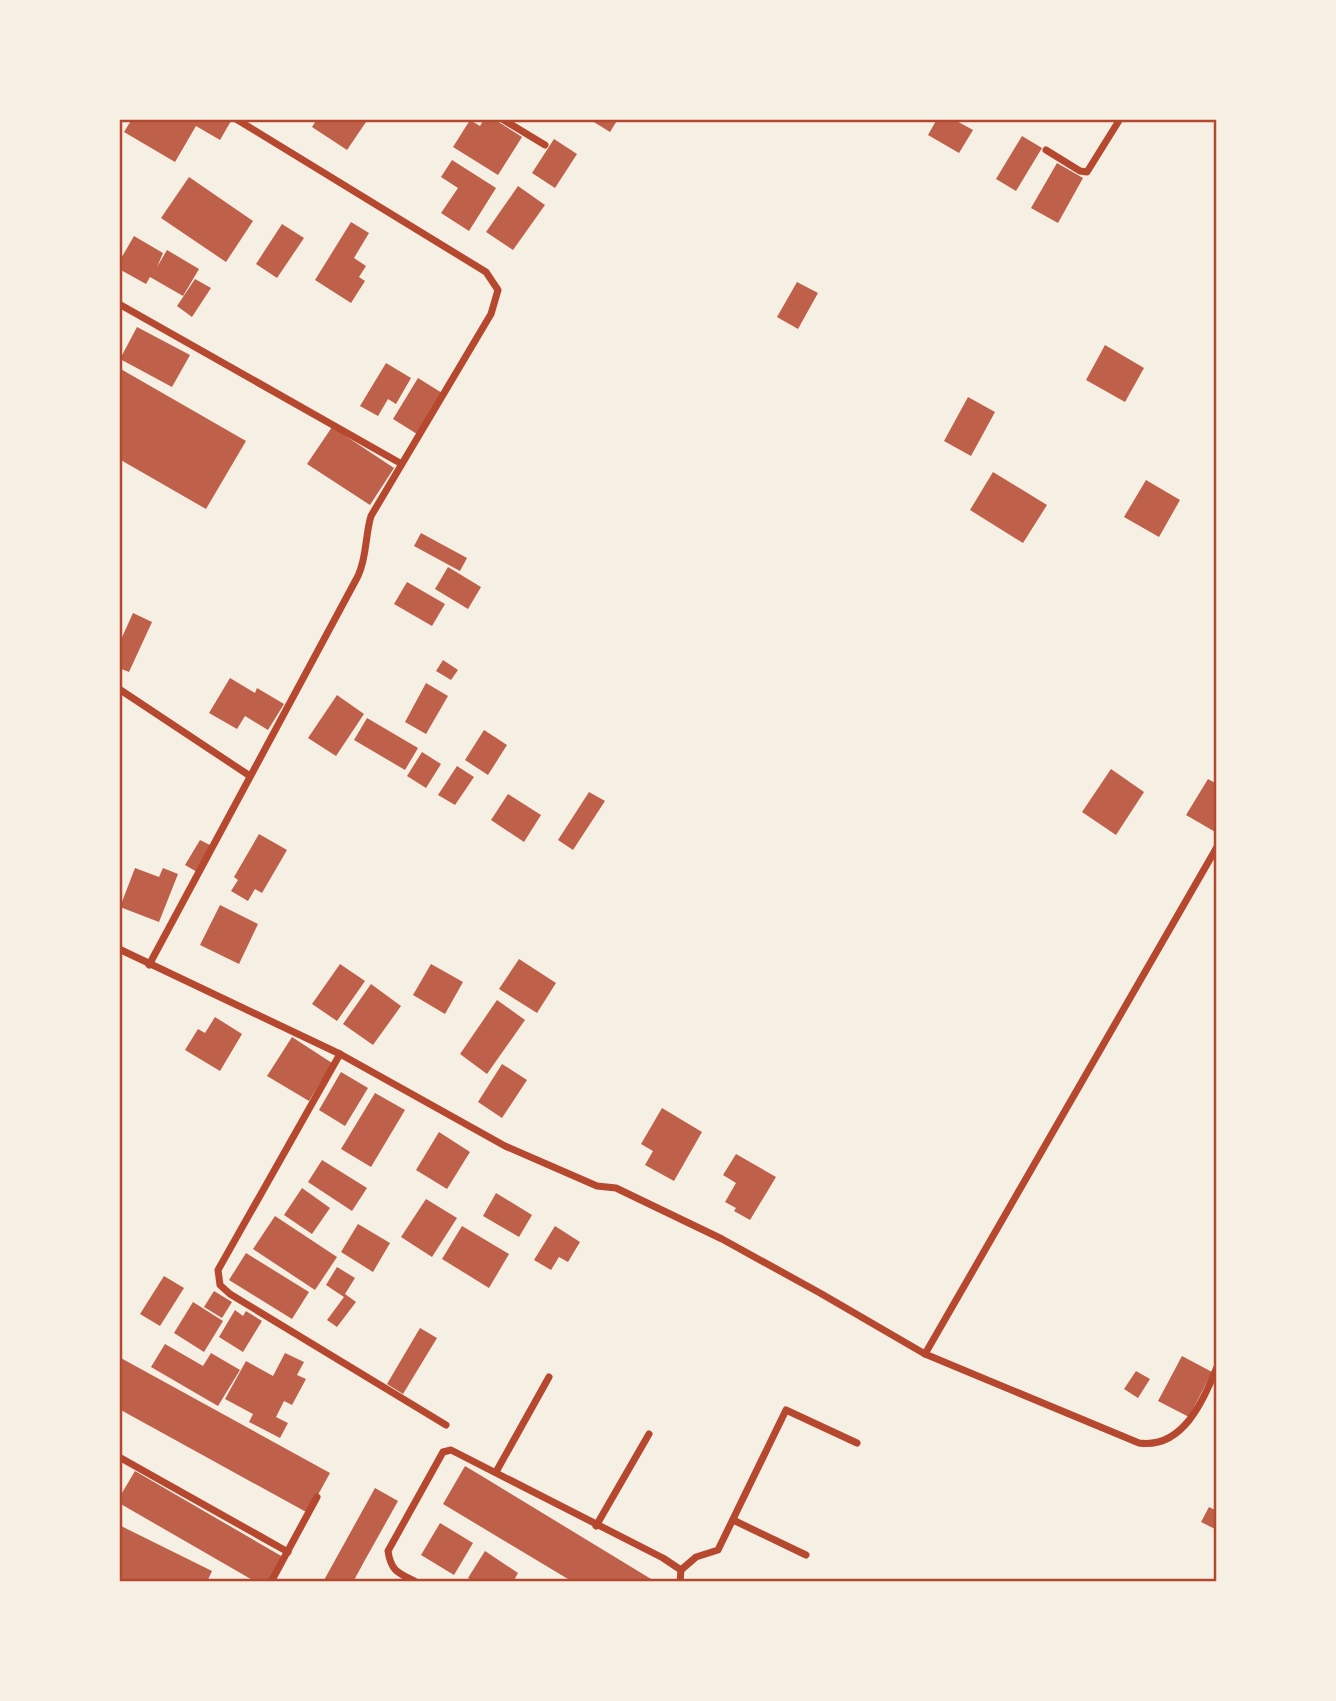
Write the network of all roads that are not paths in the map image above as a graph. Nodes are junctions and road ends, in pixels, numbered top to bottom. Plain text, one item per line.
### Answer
1 (236, 119) edge
2 (502, 119) edge
3 (1120, 119) edge
4 (545, 145) dead end
5 (1045, 150) dead end
6 (119, 304) edge
7 (400, 463) junction
8 (119, 689) edge
9 (250, 776) junction
10 (1217, 847) edge
11 (119, 949) edge
12 (149, 965) junction
13 (340, 1054) junction
14 (925, 1354) junction
15 (1217, 1367) edge
16 (549, 1377) dead end
17 (446, 1425) dead end
18 (649, 1434) dead end
19 (857, 1443) dead end
20 (119, 1457) edge
21 (496, 1472) junction
22 (317, 1497) dead end
23 (733, 1520) junction
24 (596, 1526) junction
25 (288, 1552) junction
26 (806, 1555) dead end
27 (681, 1570) junction
28 (271, 1582) edge
29 (416, 1582) edge
30 (680, 1582) edge

1 - 7 street
2 - 4 street
3 - 5 street
6 - 7 street
7 - 9 street
8 - 9 street
9 - 12 street
10 - 14 street
11 - 12 street
12 - 13 street
13 - 14 street
13 - 17 street
14 - 15 street
16 - 21 street
18 - 24 street
19 - 23 street
20 - 25 street
21 - 24 street
21 - 29 street
22 - 25 street
23 - 26 street
23 - 27 street
24 - 27 street
25 - 28 street
27 - 30 street

